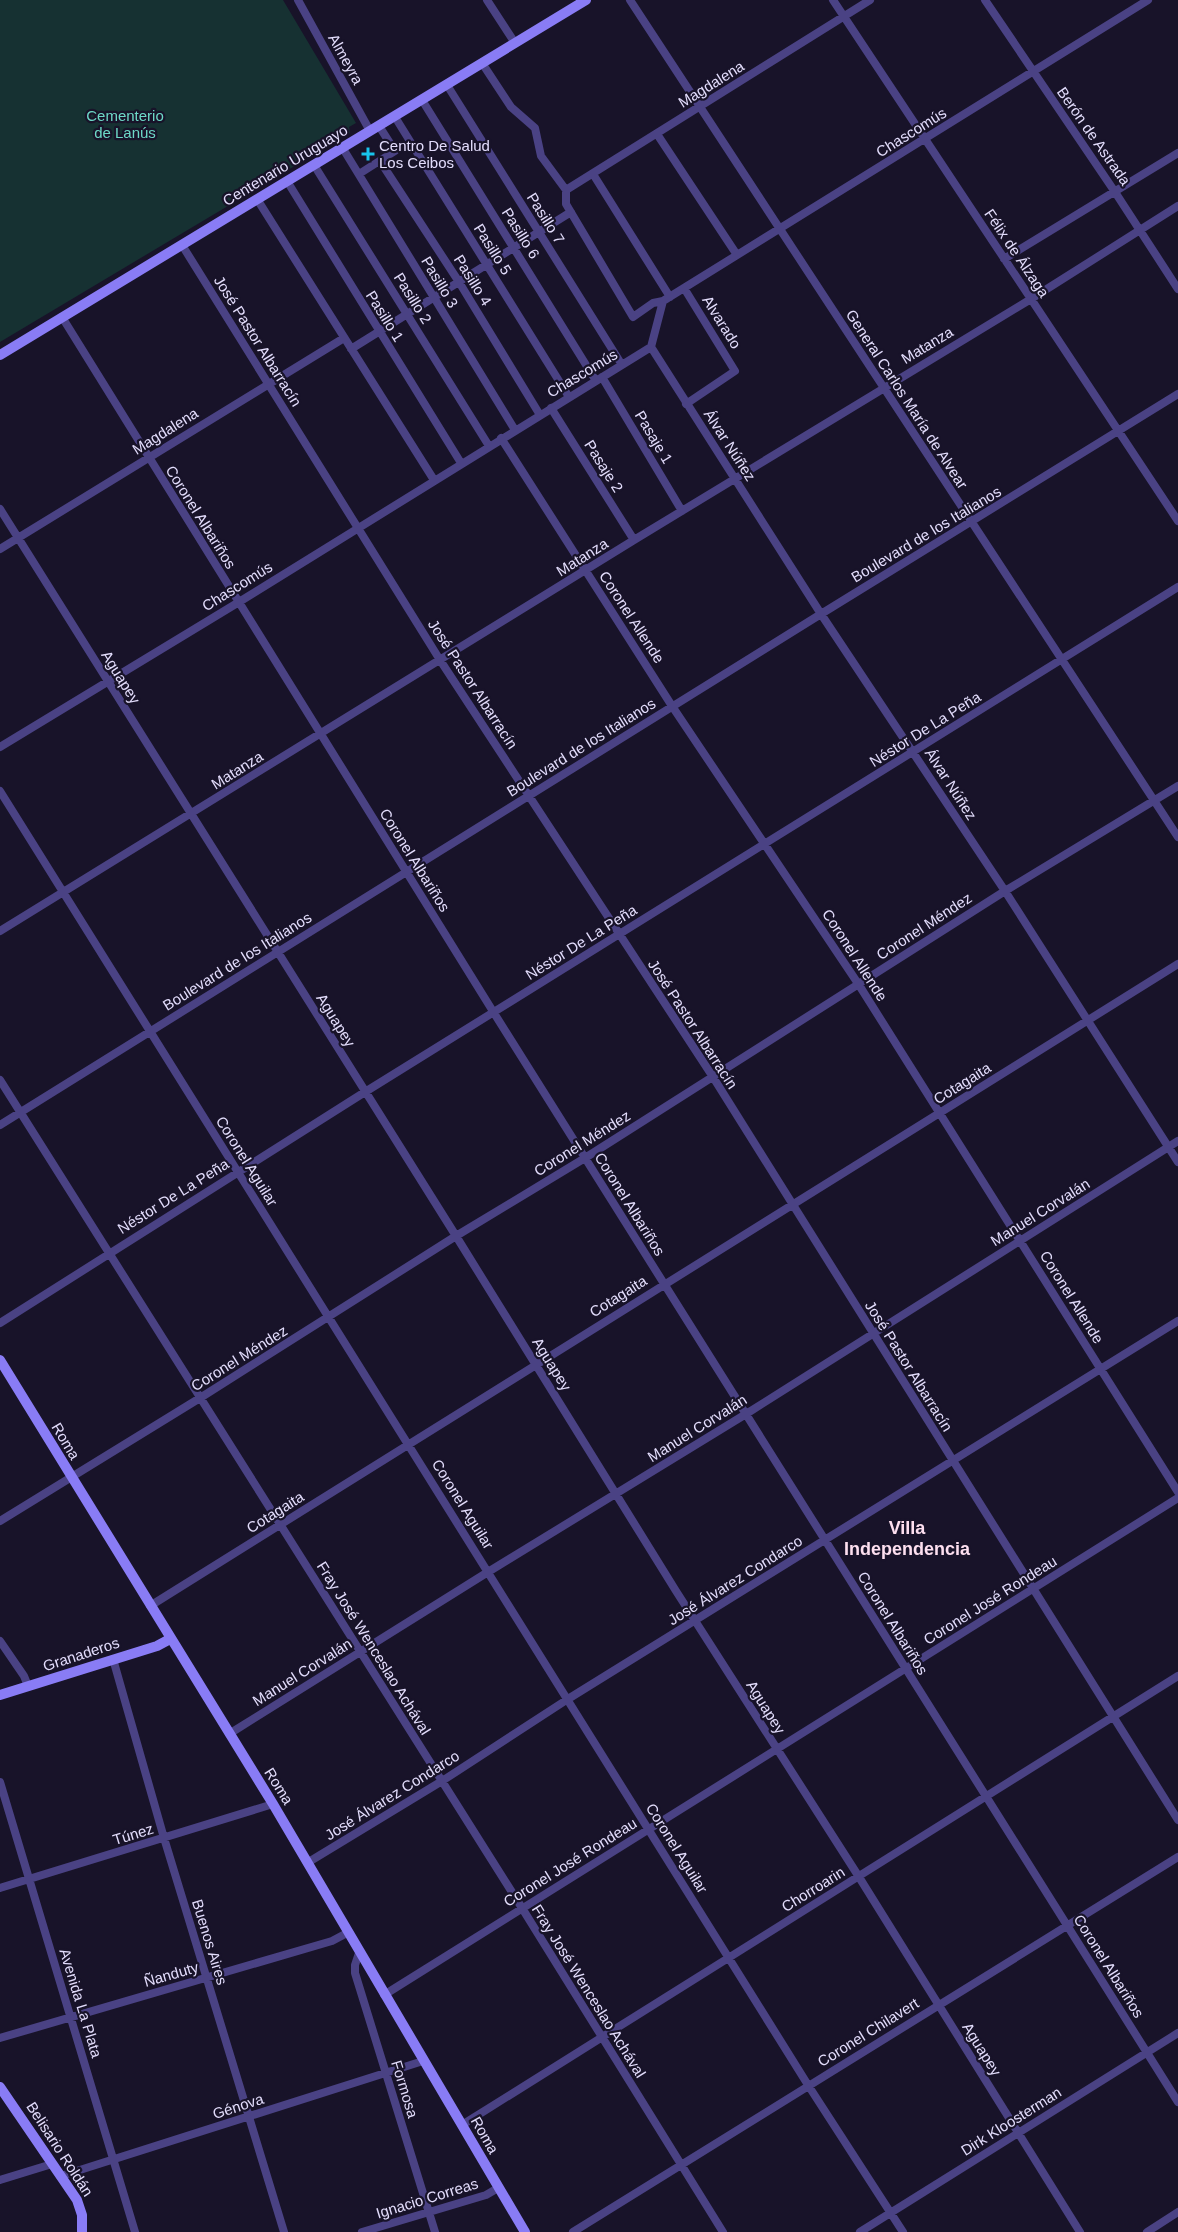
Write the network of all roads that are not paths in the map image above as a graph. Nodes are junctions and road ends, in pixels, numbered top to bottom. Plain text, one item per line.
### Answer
1 (298, 0) edge
2 (487, 0) edge
3 (586, 0) edge
4 (630, 0) edge
5 (833, 0) edge
6 (870, 0) edge
7 (985, 0) edge
8 (1148, 0) edge
9 (844, 16) junction
10 (515, 43) junction
11 (482, 63) junction
12 (1033, 72) junction
13 (447, 84) junction
14 (422, 100) junction
15 (701, 106) junction
16 (395, 116) junction
17 (374, 128) junction
18 (657, 134) junction
19 (924, 139) junction
20 (342, 147) junction
21 (1178, 153) edge
22 (380, 161) junction
23 (314, 165) junction
24 (358, 174) junction
25 (593, 174) junction
26 (287, 181) junction
27 (566, 190) junction
28 (1115, 192) junction
29 (257, 199) junction
30 (1178, 206) edge
31 (571, 212) junction
32 (780, 228) junction
33 (1140, 230) junction
34 (538, 233) junction
35 (182, 244) junction
36 (514, 248) junction
37 (737, 255) junction
38 (1004, 259) junction
39 (487, 265) junction
40 (459, 282) junction
41 (684, 288) junction
42 (1178, 289) edge
43 (670, 296) junction
44 (434, 297) junction
45 (1031, 298) junction
46 (663, 301) junction
47 (407, 314) junction
48 (62, 317) junction
49 (378, 332) junction
50 (344, 338) junction
51 (651, 347) junction
52 (351, 349) junction
53 (0, 355) edge
54 (622, 365) junction
55 (599, 379) junction
56 (268, 383) junction
57 (882, 388) junction
58 (1178, 394) edge
59 (569, 397) junction
60 (686, 404) junction
61 (551, 408) junction
62 (540, 415) junction
63 (514, 430) junction
64 (1118, 431) junction
65 (501, 438) junction
66 (489, 446) junction
67 (148, 458) junction
68 (461, 463) junction
69 (735, 478) junction
70 (434, 480) junction
71 (0, 509) edge
72 (682, 511) junction
73 (1178, 521) edge
74 (971, 523) junction
75 (358, 527) junction
76 (18, 538) junction
77 (634, 540) junction
78 (0, 549) edge
79 (585, 571) junction
80 (1178, 587) edge
81 (238, 602) junction
82 (820, 614) junction
83 (440, 660) junction
84 (1062, 660) junction
85 (107, 681) junction
86 (672, 706) junction
87 (321, 734) junction
88 (0, 747) edge
89 (914, 752) junction
90 (1178, 786) edge
91 (0, 791) edge
92 (528, 796) junction
93 (1154, 801) junction
94 (191, 814) junction
95 (1178, 837) edge
96 (764, 844) junction
97 (406, 871) junction
98 (63, 891) junction
99 (1005, 891) junction
100 (0, 931) edge
101 (619, 935) junction
102 (278, 952) junction
103 (1178, 964) edge
104 (859, 985) junction
105 (494, 1013) junction
106 (1087, 1019) junction
107 (149, 1031) junction
108 (712, 1077) junction
109 (0, 1080) edge
110 (365, 1092) junction
111 (20, 1112) junction
112 (940, 1113) junction
113 (0, 1125) edge
114 (1178, 1142) edge
115 (1168, 1147) junction
116 (584, 1158) junction
117 (1178, 1162) edge
118 (238, 1172) junction
119 (792, 1205) junction
120 (456, 1236) junction
121 (1021, 1240) junction
122 (109, 1252) junction
123 (664, 1284) junction
124 (330, 1317) junction
125 (1178, 1321) edge
126 (0, 1323) edge
127 (872, 1333) junction
128 (0, 1360) edge
129 (536, 1364) junction
130 (1100, 1368) junction
131 (200, 1398) junction
132 (746, 1414) junction
133 (408, 1443) junction
134 (952, 1461) junction
135 (71, 1478) junction
136 (1178, 1492) edge
137 (616, 1494) junction
138 (1178, 1498) edge
139 (0, 1521) edge
140 (280, 1525) junction
141 (825, 1540) junction
142 (488, 1572) junction
143 (1033, 1589) junction
144 (150, 1606) junction
145 (696, 1620) junction
146 (170, 1639) junction
147 (0, 1641) edge
148 (360, 1652) junction
149 (113, 1659) junction
150 (905, 1670) junction
151 (1178, 1676) edge
152 (28, 1686) junction
153 (0, 1696) edge
154 (568, 1700) junction
155 (1113, 1717) junction
156 (229, 1734) junction
157 (777, 1750) junction
158 (442, 1781) junction
159 (0, 1782) edge
160 (985, 1796) junction
161 (273, 1804) junction
162 (1178, 1820) edge
163 (649, 1829) junction
164 (164, 1838) junction
165 (1178, 1856) edge
166 (307, 1863) junction
167 (859, 1877) junction
168 (29, 1879) junction
169 (0, 1888) edge
170 (522, 1908) junction
171 (1068, 1925) junction
172 (347, 1933) junction
173 (359, 1953) junction
174 (730, 1956) junction
175 (206, 1978) junction
176 (384, 1995) junction
177 (937, 2004) junction
178 (71, 2017) junction
179 (1178, 2033) edge
180 (601, 2036) junction
181 (0, 2038) edge
182 (1147, 2053) junction
183 (423, 2061) junction
184 (386, 2073) junction
185 (808, 2085) junction
186 (0, 2087) edge
187 (1178, 2102) edge
188 (248, 2117) junction
189 (462, 2125) junction
190 (1018, 2132) junction
191 (114, 2160) junction
192 (52, 2164) junction
193 (681, 2165) junction
194 (61, 2176) junction
195 (0, 2180) edge
196 (498, 2188) junction
197 (428, 2212) junction
198 (1178, 2212) edge
199 (891, 2213) junction
200 (82, 2232) edge
201 (135, 2232) edge
202 (284, 2232) edge
203 (362, 2232) edge
204 (434, 2232) edge
205 (525, 2232) edge
206 (573, 2232) edge
207 (723, 2232) edge
208 (860, 2232) edge
209 (902, 2232) edge
210 (1080, 2232) edge
211 (1147, 2232) edge

1 - 17 street, Almeyra
2 - 10 street
3 - 10 street, Centenario Uruguayo
4 - 15 street, General Carlos María de Alvear
5 - 9 street, Félix de Álzaga
6 - 9 street, Magdalena
7 - 12 street, Berón de Astrada
8 - 12 street, Chascomús
9 - 15 street, Magdalena
9 - 19 street, Félix de Álzaga
10 - 11 street, Centenario Uruguayo
11 - 13 street, Centenario Uruguayo
11 - 27 street
12 - 19 street, Chascomús
12 - 28 street, Berón de Astrada
13 - 14 street, Centenario Uruguayo
13 - 34 street, Pasillo 7
14 - 16 street, Centenario Uruguayo
14 - 36 street, Pasillo 6
15 - 18 street, Magdalena
15 - 32 street, General Carlos María de Alvear
16 - 17 street, Centenario Uruguayo
16 - 39 street, Pasillo 5
17 - 20 street, Centenario Uruguayo
17 - 22 street, Almeyra
18 - 25 street, Magdalena
18 - 37 street
19 - 32 street, Chascomús
19 - 38 street, Félix de Álzaga
20 - 23 street, Centenario Uruguayo
20 - 24 street, Pasillo 3
21 - 28 street
22 - 24 street
22 - 40 street, Pasillo 4
23 - 26 street, Centenario Uruguayo
23 - 47 street, Pasillo 2
24 - 44 street, Pasillo 3
25 - 27 street, Magdalena
25 - 43 street
26 - 29 street, Centenario Uruguayo
26 - 49 street, Pasillo 1
27 - 31 street
28 - 33 street, Berón de Astrada
28 - 38 street
29 - 35 street, Centenario Uruguayo
29 - 50 street
30 - 33 street, Matanza
31 - 34 street
31 - 46 street, Chascomús
32 - 37 street, Chascomús
32 - 57 street, General Carlos María de Alvear
33 - 42 street, Berón de Astrada
33 - 45 street, Matanza
34 - 36 street
34 - 54 street, Pasillo 7
35 - 48 street, Centenario Uruguayo
35 - 56 street, José Pastor Albarracín
36 - 39 street
36 - 55 street, Pasillo 6
37 - 41 street, Chascomús
38 - 45 street, Félix de Álzaga
39 - 40 street
39 - 59 street, Pasillo 5
40 - 44 street
40 - 62 street, Pasillo 4
41 - 43 street, Chascomús
41 - 60 street, Alvarado
43 - 46 street, Chascomús
44 - 47 street
44 - 63 street, Pasillo 3
45 - 57 street, Matanza
45 - 64 street, Félix de Álzaga
46 - 51 street
47 - 49 street
47 - 66 street, Pasillo 2
48 - 53 street, Centenario Uruguayo
48 - 67 street, Coronel Albariños
49 - 52 street
49 - 68 street, Pasillo 1
50 - 52 street
50 - 56 street, Magdalena
51 - 54 street, Chascomús
51 - 60 street, Álvar Núñez
52 - 70 street
54 - 55 street, Chascomús
55 - 59 street, Chascomús
55 - 72 street, Pasaje 1
56 - 67 street, Magdalena
56 - 75 street, José Pastor Albarracín
57 - 69 street, Matanza
57 - 74 street, General Carlos María de Alvear
58 - 64 street, Boulevard de los Italianos
59 - 61 street, Chascomús
60 - 69 street, Álvar Núñez
61 - 62 street, Chascomús
61 - 77 street, Pasaje 2
62 - 63 street, Chascomús
63 - 65 street, Chascomús
64 - 73 street, Félix de Álzaga
64 - 74 street, Boulevard de los Italianos
65 - 66 street, Chascomús
65 - 79 street, Coronel Allende
66 - 68 street, Chascomús
67 - 76 street, Magdalena
67 - 81 street, Coronel Albariños
68 - 70 street, Chascomús
69 - 72 street, Matanza
69 - 82 street, Álvar Núñez
70 - 75 street, Chascomús
71 - 76 street, Aguapey
72 - 77 street, Matanza
74 - 82 street, Boulevard de los Italianos
74 - 84 street, General Carlos María de Alvear
75 - 81 street, Chascomús
75 - 83 street, José Pastor Albarracín
76 - 78 street, Magdalena
76 - 85 street, Aguapey
77 - 79 street, Matanza
79 - 83 street, Matanza
79 - 86 street, Coronel Allende
80 - 84 street, Néstor De La Peña
81 - 85 street, Chascomús
81 - 87 street, Coronel Albariños
82 - 86 street, Boulevard de los Italianos
82 - 89 street, Álvar Núñez
83 - 87 street, Matanza
83 - 92 street, José Pastor Albarracín
84 - 89 street, Néstor De La Peña
84 - 93 street, General Carlos María de Alvear
85 - 88 street, Chascomús
85 - 94 street, Aguapey
86 - 92 street, Boulevard de los Italianos
86 - 96 street, Coronel Allende
87 - 94 street, Matanza
87 - 97 street, Coronel Albariños
89 - 96 street, Néstor De La Peña
89 - 99 street, Álvar Núñez
90 - 93 street, Coronel Méndez
91 - 98 street, Coronel Aguilar
92 - 97 street, Boulevard de los Italianos
92 - 101 street, José Pastor Albarracín
93 - 95 street, General Carlos María de Alvear
93 - 99 street, Coronel Méndez
94 - 98 street, Matanza
94 - 102 street, Aguapey
96 - 101 street, Néstor De La Peña
96 - 104 street, Coronel Allende
97 - 102 street, Boulevard de los Italianos
97 - 105 street, Coronel Albariños
98 - 100 street, Matanza
98 - 107 street, Coronel Aguilar
99 - 104 street, Coronel Méndez
99 - 106 street, Álvar Núñez
101 - 105 street, Néstor De La Peña
101 - 108 street, José Pastor Albarracín
102 - 107 street, Boulevard de los Italianos
102 - 110 street, Aguapey
103 - 106 street, Cotagaita
104 - 108 street, Coronel Méndez
104 - 112 street, Coronel Allende
105 - 110 street, Néstor De La Peña
105 - 116 street, Coronel Albariños
106 - 112 street, Cotagaita
106 - 115 street, Álvar Núñez
107 - 111 street, Boulevard de los Italianos
107 - 118 street, Coronel Aguilar
108 - 116 street, Coronel Méndez
108 - 119 street, José Pastor Albarracín
109 - 111 street, Fray José Wenceslao Achával
110 - 118 street, Néstor De La Peña
110 - 120 street, Aguapey
111 - 113 street, Boulevard de los Italianos
111 - 122 street, Fray José Wenceslao Achával
112 - 119 street, Cotagaita
112 - 121 street, Coronel Allende
114 - 115 street, Manuel Corvalán
115 - 117 street, Álvar Núñez
115 - 121 street, Manuel Corvalán
116 - 120 street, Coronel Méndez
116 - 123 street, Coronel Albariños
118 - 122 street, Néstor De La Peña
118 - 124 street, Coronel Aguilar
119 - 123 street, Cotagaita
119 - 127 street, José Pastor Albarracín
120 - 124 street, Coronel Méndez
120 - 129 street, Aguapey
121 - 127 street, Manuel Corvalán
121 - 130 street, Coronel Allende
122 - 126 street, Néstor De La Peña
122 - 131 street, Fray José Wenceslao Achával
123 - 129 street, Cotagaita
123 - 132 street, Coronel Albariños
124 - 131 street, Coronel Méndez
124 - 133 street, Coronel Aguilar
125 - 130 street, José Álvarez Condarco
127 - 132 street, Manuel Corvalán
127 - 134 street, José Pastor Albarracín
128 - 135 street, Roma
129 - 133 street, Cotagaita
129 - 137 street, Aguapey
130 - 134 street, José Álvarez Condarco
130 - 136 street, Coronel Allende
131 - 135 street, Coronel Méndez
131 - 140 street, Fray José Wenceslao Achával
132 - 137 street, Manuel Corvalán
132 - 141 street, Coronel Albariños
133 - 140 street, Cotagaita
133 - 142 street, Coronel Aguilar
134 - 141 street, José Álvarez Condarco
134 - 143 street, José Pastor Albarracín
135 - 139 street, Coronel Méndez
135 - 144 street, Roma
137 - 142 street, Manuel Corvalán
137 - 145 street, Aguapey
138 - 143 street, Coronel José Rondeau
140 - 144 street, Cotagaita
140 - 148 street, Fray José Wenceslao Achával
141 - 145 street, José Álvarez Condarco
141 - 150 street, Coronel Albariños
142 - 148 street, Manuel Corvalán
142 - 154 street, Coronel Aguilar
143 - 150 street, Coronel José Rondeau
143 - 155 street, José Pastor Albarracín
144 - 146 street, Roma
145 - 154 street, José Álvarez Condarco
145 - 157 street, Aguapey
146 - 149 street, Granaderos
146 - 156 street, Roma
147 - 152 street
148 - 156 street, Manuel Corvalán
148 - 158 street, Fray José Wenceslao Achával
149 - 152 street, Granaderos
149 - 164 street, Buenos Aires
150 - 157 street, Coronel José Rondeau
150 - 160 street, Coronel Albariños
151 - 155 street, Chorroarin
152 - 153 street, Granaderos
154 - 158 street, José Álvarez Condarco
154 - 163 street, Coronel Aguilar
155 - 160 street, Chorroarin
155 - 162 street, José Pastor Albarracín
156 - 161 street, Roma
157 - 163 street, Coronel José Rondeau
157 - 167 street, Aguapey
158 - 166 street, José Álvarez Condarco
158 - 170 street, Fray José Wenceslao Achával
159 - 168 street, Avenida La Plata
160 - 167 street, Chorroarin
160 - 171 street, Coronel Albariños
161 - 164 street, Túnez
161 - 166 street, Roma
163 - 170 street, Coronel José Rondeau
163 - 174 street, Coronel Aguilar
164 - 168 street, Túnez
164 - 175 street, Buenos Aires
165 - 171 street, Coronel Chilavert
166 - 172 street, Roma
167 - 174 street, Chorroarin
167 - 177 street, Aguapey
168 - 169 street, Túnez
168 - 178 street, Avenida La Plata
170 - 176 street, Coronel José Rondeau
170 - 180 street, Fray José Wenceslao Achával
171 - 177 street, Coronel Chilavert
171 - 182 street, Coronel Albariños
172 - 173 street, Roma
172 - 175 street, Ñanduty
173 - 176 street, Roma
173 - 184 street, Formosa
174 - 180 street, Chorroarin
174 - 185 street, Coronel Aguilar
175 - 178 street, Ñanduty
175 - 188 street, Buenos Aires
176 - 183 street, Roma
177 - 185 street, Coronel Chilavert
177 - 190 street, Aguapey
178 - 181 street, Ñanduty
178 - 191 street, Avenida La Plata
179 - 182 street, Dirk Kloosterman
180 - 189 street, Chorroarin
180 - 193 street, Fray José Wenceslao Achával
182 - 187 street, Coronel Albariños
182 - 190 street, Dirk Kloosterman
183 - 184 street, Génova
183 - 189 street, Roma
184 - 188 street, Génova
184 - 197 street, Formosa
185 - 193 street, Coronel Chilavert
185 - 199 street, Coronel Aguilar
186 - 192 street, Belisario Roldán
188 - 191 street, Génova
188 - 202 street, Buenos Aires
189 - 196 street, Roma
190 - 199 street, Dirk Kloosterman
190 - 210 street, Aguapey
191 - 194 street, Génova
191 - 201 street, Avenida La Plata
192 - 194 street, Belisario Roldán
192 - 195 street
193 - 206 street, Coronel Chilavert
193 - 207 street, Fray José Wenceslao Achával
194 - 200 street, Belisario Roldán
196 - 197 street, Ignacio Correas
196 - 205 street, Roma
197 - 203 street, Ignacio Correas
197 - 204 street, Formosa
198 - 211 street
199 - 208 street, Dirk Kloosterman
199 - 209 street, Coronel Aguilar

